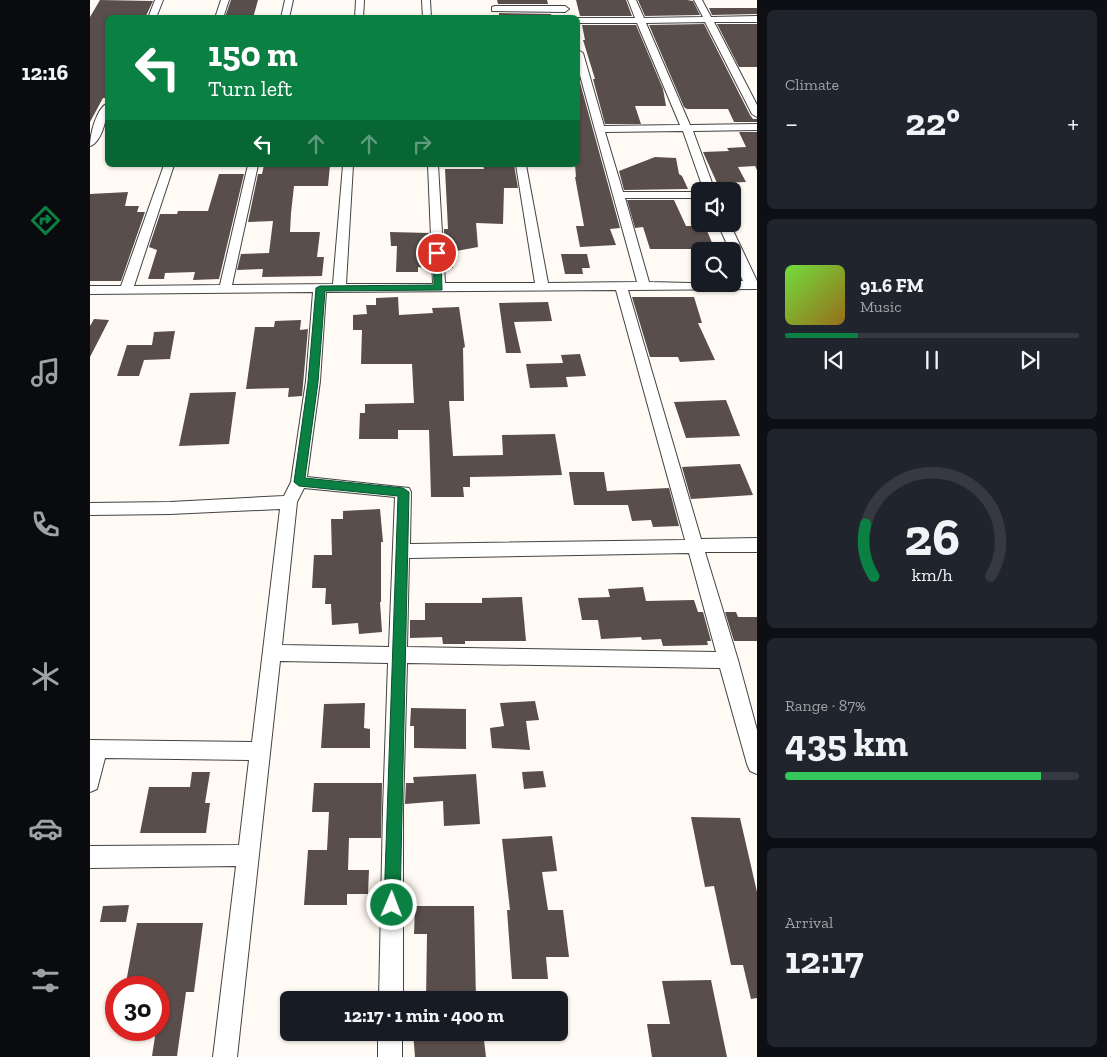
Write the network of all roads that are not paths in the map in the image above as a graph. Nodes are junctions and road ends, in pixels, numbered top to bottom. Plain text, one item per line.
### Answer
1 (159, 0) edge
2 (225, 0) edge
3 (288, 0) edge
4 (360, 0) edge
5 (426, 0) edge
6 (632, 0) edge
7 (698, 0) edge
8 (495, 9) edge
9 (564, 9) edge
10 (153, 15) edge
11 (220, 15) edge
12 (286, 15) edge
13 (359, 15) edge
14 (427, 15) edge
15 (708, 20) junction
16 (757, 20) edge
17 (580, 21) edge
18 (641, 21) junction
19 (580, 60) edge
20 (580, 96) edge
21 (590, 96) junction
22 (105, 112) edge
23 (757, 114) edge
24 (757, 127) edge
25 (96, 129) junction
26 (105, 129) edge
27 (600, 129) junction
28 (687, 129) junction
29 (90, 142) edge
30 (168, 167) edge
31 (253, 167) edge
32 (348, 167) edge
33 (434, 167) edge
34 (521, 167) edge
35 (707, 182) edge
36 (618, 195) junction
37 (691, 195) edge
38 (728, 232) edge
39 (754, 285) edge
40 (621, 286) junction
41 (644, 286) junction
42 (542, 287) junction
43 (320, 288) junction
44 (339, 288) junction
45 (439, 288) junction
46 (226, 289) junction
47 (90, 290) edge
48 (126, 290) junction
49 (299, 482) junction
50 (289, 502) junction
51 (90, 509) edge
52 (757, 545) edge
53 (695, 546) junction
54 (401, 551) junction
55 (272, 653) junction
56 (398, 655) junction
57 (729, 660) junction
58 (93, 749) edge
59 (261, 751) junction
60 (757, 764) edge
61 (90, 782) edge
62 (249, 855) junction
63 (90, 858) edge
64 (391, 991) edge
65 (390, 1041) edge
66 (225, 1057) edge
67 (390, 1057) edge

1 - 10 street
2 - 11 street
3 - 12 street
4 - 13 street
5 - 14 street
6 - 18 street
7 - 15 street
8 - 9 street
15 - 16 street
15 - 18 street
15 - 23 street
17 - 18 street
18 - 28 street
19 - 21 street
20 - 21 street
21 - 27 street
22 - 25 street
24 - 28 street
25 - 26 street
25 - 29 street
27 - 28 street
27 - 36 street
28 - 35 street
30 - 48 street
31 - 46 street
32 - 44 street
33 - 45 street
34 - 42 street
36 - 37 street
36 - 41 street
38 - 39 street
39 - 41 street
40 - 41 street
40 - 42 street
40 - 53 street
42 - 45 street
43 - 44 street
43 - 46 street
43 - 49 street
44 - 45 street
46 - 48 street
47 - 48 street
49 - 50 street
49 - 54 street
50 - 51 street
50 - 55 street
52 - 53 street
53 - 54 street
53 - 57 street
54 - 56 street
55 - 56 street
55 - 59 street
56 - 57 street
56 - 64 street
57 - 60 street
58 - 59 street
58 - 61 street
59 - 62 street
62 - 63 street
62 - 66 street
65 - 67 street

